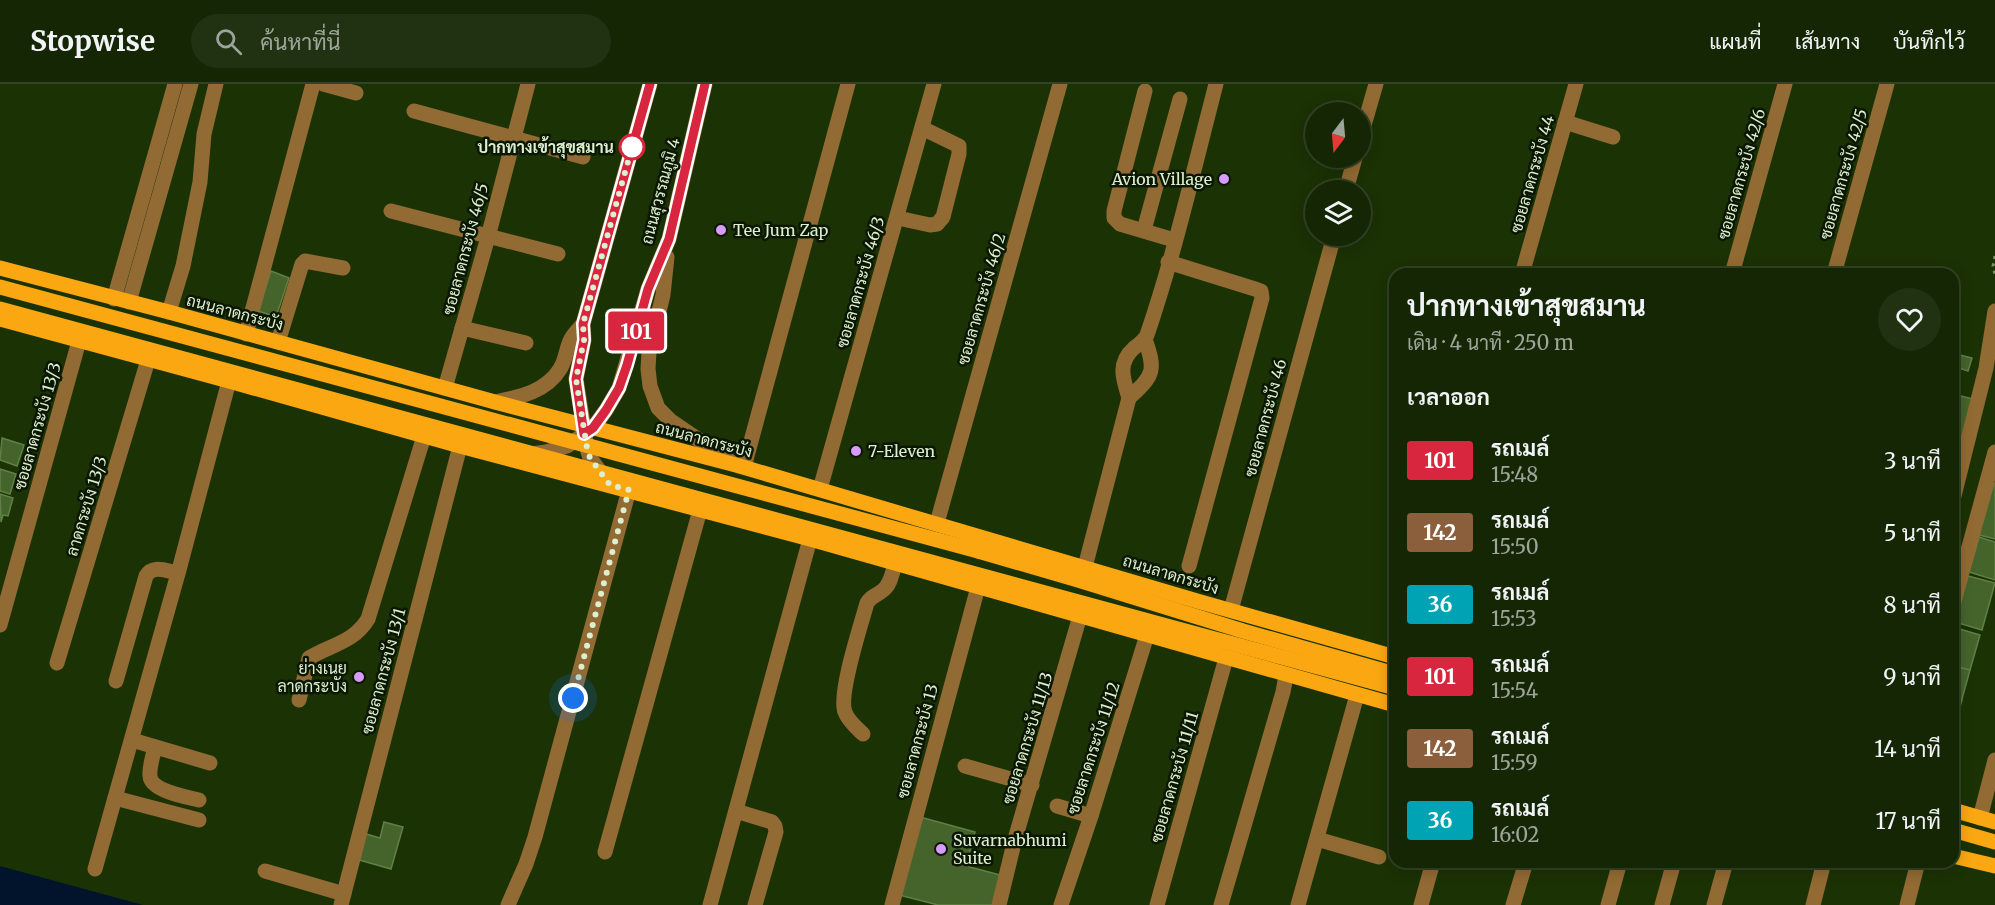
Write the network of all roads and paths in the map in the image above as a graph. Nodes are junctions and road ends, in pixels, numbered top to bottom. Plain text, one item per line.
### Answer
1 (175, 84) edge
2 (190, 84) edge
3 (216, 84) edge
4 (313, 84) edge
5 (323, 84) edge
6 (528, 84) edge
7 (650, 84) edge
8 (705, 84) edge
9 (848, 84) edge
10 (934, 84) edge
11 (1060, 84) edge
12 (1216, 84) edge
13 (1376, 84) edge
14 (1576, 84) edge
15 (1785, 84) edge
16 (1887, 84) edge
17 (1145, 91) dead end
18 (356, 93) dead end
19 (1180, 99) dead end
20 (1371, 102) edge
21 (414, 111) dead end
22 (1565, 122) junction
23 (922, 128) junction
24 (513, 137) junction
25 (1612, 137) dead end
26 (583, 157) dead end
27 (391, 211) dead end
28 (898, 218) junction
29 (1144, 230) junction
30 (488, 237) junction
31 (669, 239) junction
32 (1174, 240) junction
33 (1331, 246) edge
34 (558, 255) dead end
35 (1995, 256) edge
36 (1168, 262) junction
37 (0, 268) edge
38 (343, 268) dead end
39 (1524, 268) edge
40 (1734, 268) edge
41 (1836, 268) edge
42 (1995, 274) edge
43 (0, 287) edge
44 (121, 300) junction
45 (0, 309) edge
46 (1995, 311) edge
47 (169, 312) junction
48 (0, 319) edge
49 (583, 324) junction
50 (462, 328) junction
51 (246, 334) junction
52 (1145, 339) junction
53 (79, 341) junction
54 (278, 342) junction
55 (526, 343) dead end
56 (148, 360) junction
57 (229, 381) junction
58 (445, 388) junction
59 (1129, 398) junction
60 (495, 402) junction
61 (586, 429) junction
62 (424, 436) junction
63 (460, 446) junction
64 (484, 452) junction
65 (1995, 452) edge
66 (740, 466) junction
67 (1959, 476) edge
68 (610, 485) junction
69 (820, 489) junction
70 (629, 490) junction
71 (700, 510) junction
72 (937, 523) junction
73 (810, 539) junction
74 (895, 564) junction
75 (1189, 566) dead end
76 (1085, 567) junction
77 (178, 573) junction
78 (1959, 582) edge
79 (978, 587) junction
80 (1231, 610) junction
81 (1080, 616) junction
82 (0, 625) edge
83 (1147, 635) junction
84 (1389, 655) edge
85 (1226, 658) junction
86 (57, 663) dead end
87 (1389, 672) edge
88 (1287, 676) junction
89 (116, 681) dead end
90 (1389, 686) edge
91 (1357, 695) junction
92 (299, 700) dead end
93 (1389, 703) edge
94 (863, 734) dead end
95 (132, 740) junction
96 (155, 747) junction
97 (1995, 760) edge
98 (210, 763) dead end
99 (965, 766) dead end
100 (1032, 785) junction
101 (115, 798) junction
102 (199, 800) dead end
103 (1057, 806) dead end
104 (736, 812) junction
105 (1959, 812) edge
106 (1091, 816) junction
107 (1980, 818) junction
108 (199, 820) dead end
109 (1995, 822) edge
110 (1959, 832) edge
111 (1317, 839) junction
112 (1995, 842) edge
113 (605, 852) dead end
114 (1379, 857) dead end
115 (1959, 857) edge
116 (1995, 866) edge
117 (1431, 868) edge
118 (1524, 868) edge
119 (1618, 868) edge
120 (1672, 868) edge
121 (1724, 868) edge
122 (1822, 868) edge
123 (1916, 868) edge
124 (95, 869) dead end
125 (265, 870) dead end
126 (343, 899) edge
127 (508, 905) edge
128 (710, 905) edge
129 (755, 905) edge
130 (892, 905) edge
131 (999, 905) edge
132 (1061, 905) edge
133 (1157, 905) edge
134 (1221, 905) edge
135 (1298, 905) edge
136 (1421, 905) edge
137 (1513, 905) edge
138 (1608, 905) edge
139 (1662, 905) edge
140 (1714, 905) edge
141 (1813, 905) edge
142 (1907, 905) edge

1 - 44 street
2 - 44 street
3 - 47 street
4 - 51 street
5 - 18 street
6 - 24 street, ซอยลาดกระบัง 46/5
7 - 49 street
8 - 31 street, ถนนสุวรรณภูมิ 4
9 - 66 street
10 - 23 street, ซอยลาดกระบัง 46/3
11 - 72 street, ซอยลาดกระบัง 46/2
12 - 32 street
13 - 20 street
14 - 22 street, ซอยลาดกระบัง 44
15 - 40 street, ซอยลาดกระบัง 42/6
16 - 41 street, ซอยลาดกระบัง 42/5
17 - 29 street
19 - 29 street
21 - 24 street
22 - 25 street
22 - 39 street, ซอยลาดกระบัง 44
23 - 28 street, ซอยลาดกระบัง 46/3
23 - 28 street
24 - 26 street
24 - 30 street, ซอยลาดกระบัง 46/5
27 - 30 street
28 - 69 street, ซอยลาดกระบัง 46/3
29 - 32 street
30 - 34 street
30 - 50 street, ซอยลาดกระบัง 46/5
31 - 61 street, ถนนสุวรรณภูมิ 4
31 - 66 street
32 - 36 street
33 - 80 street, ซอยลาดกระบัง 46
35 - 42 path
36 - 52 street
36 - 75 street
37 - 44 main road, ถนนลาดกระบัง
38 - 54 street
43 - 87 main road, bridge
44 - 47 main road, ถนนลาดกระบัง
45 - 90 main road, bridge
46 - 67 street
47 - 51 main road, ถนนลาดกระบัง
48 - 53 main road
49 - 60 street
49 - 61 street
50 - 55 street
50 - 58 street, ซอยลาดกระบัง 46/5
51 - 54 main road, ถนนลาดกระบัง
52 - 59 street
52 - 59 street
53 - 56 main road
53 - 82 street, ซอยลาดกระบัง 13/3
54 - 58 main road, ถนนลาดกระบัง
56 - 57 main road
56 - 86 street, ลาดกระบัง 13/3
57 - 62 main road
57 - 77 street
58 - 60 main road, ถนนลาดกระบัง
59 - 76 street
60 - 61 main road, ถนนลาดกระบัง
61 - 64 street, ถนนสุวรรณภูมิ 4
61 - 66 main road, ถนนลาดกระบัง
61 - 68 street
62 - 63 main road
62 - 92 street
63 - 64 main road
63 - 126 street, ซอยลาดกระบัง 13/1
64 - 68 main road
65 - 78 street
66 - 69 main road, ถนนลาดกระบัง
68 - 70 main road
69 - 72 main road, ถนนลาดกระบัง
70 - 71 main road
70 - 127 street
71 - 73 main road
71 - 113 street
72 - 76 main road, ถนนลาดกระบัง
73 - 74 main road
73 - 104 street
74 - 79 main road
74 - 94 street
76 - 80 main road, ถนนลาดกระบัง
77 - 89 street
77 - 95 street
79 - 81 main road
79 - 130 street, ซอยลาดกระบัง 13
80 - 84 main road, ถนนลาดกระบัง
81 - 83 main road
81 - 100 street, ซอยลาดกระบัง 11/13
83 - 85 main road
83 - 106 street, ซอยลาดกระบัง 11/12
85 - 88 main road
85 - 133 street, ซอยลาดกระบัง 11/11
88 - 91 main road
88 - 134 street
91 - 93 main road
91 - 111 street
95 - 96 street
95 - 101 street
96 - 98 street
96 - 102 street
97 - 107 street
99 - 100 street
100 - 131 street, ซอยลาดกระบัง 11/13
101 - 108 street
101 - 124 street
103 - 106 street
104 - 128 street
104 - 129 street
105 - 107 main road
106 - 132 street, ซอยลาดกระบัง 11/12
107 - 109 main road
110 - 112 main road
111 - 114 street
111 - 135 street
115 - 116 main road
117 - 136 street
118 - 137 street
119 - 138 street
120 - 139 street
121 - 140 street
122 - 141 street
123 - 142 street
125 - 126 street

